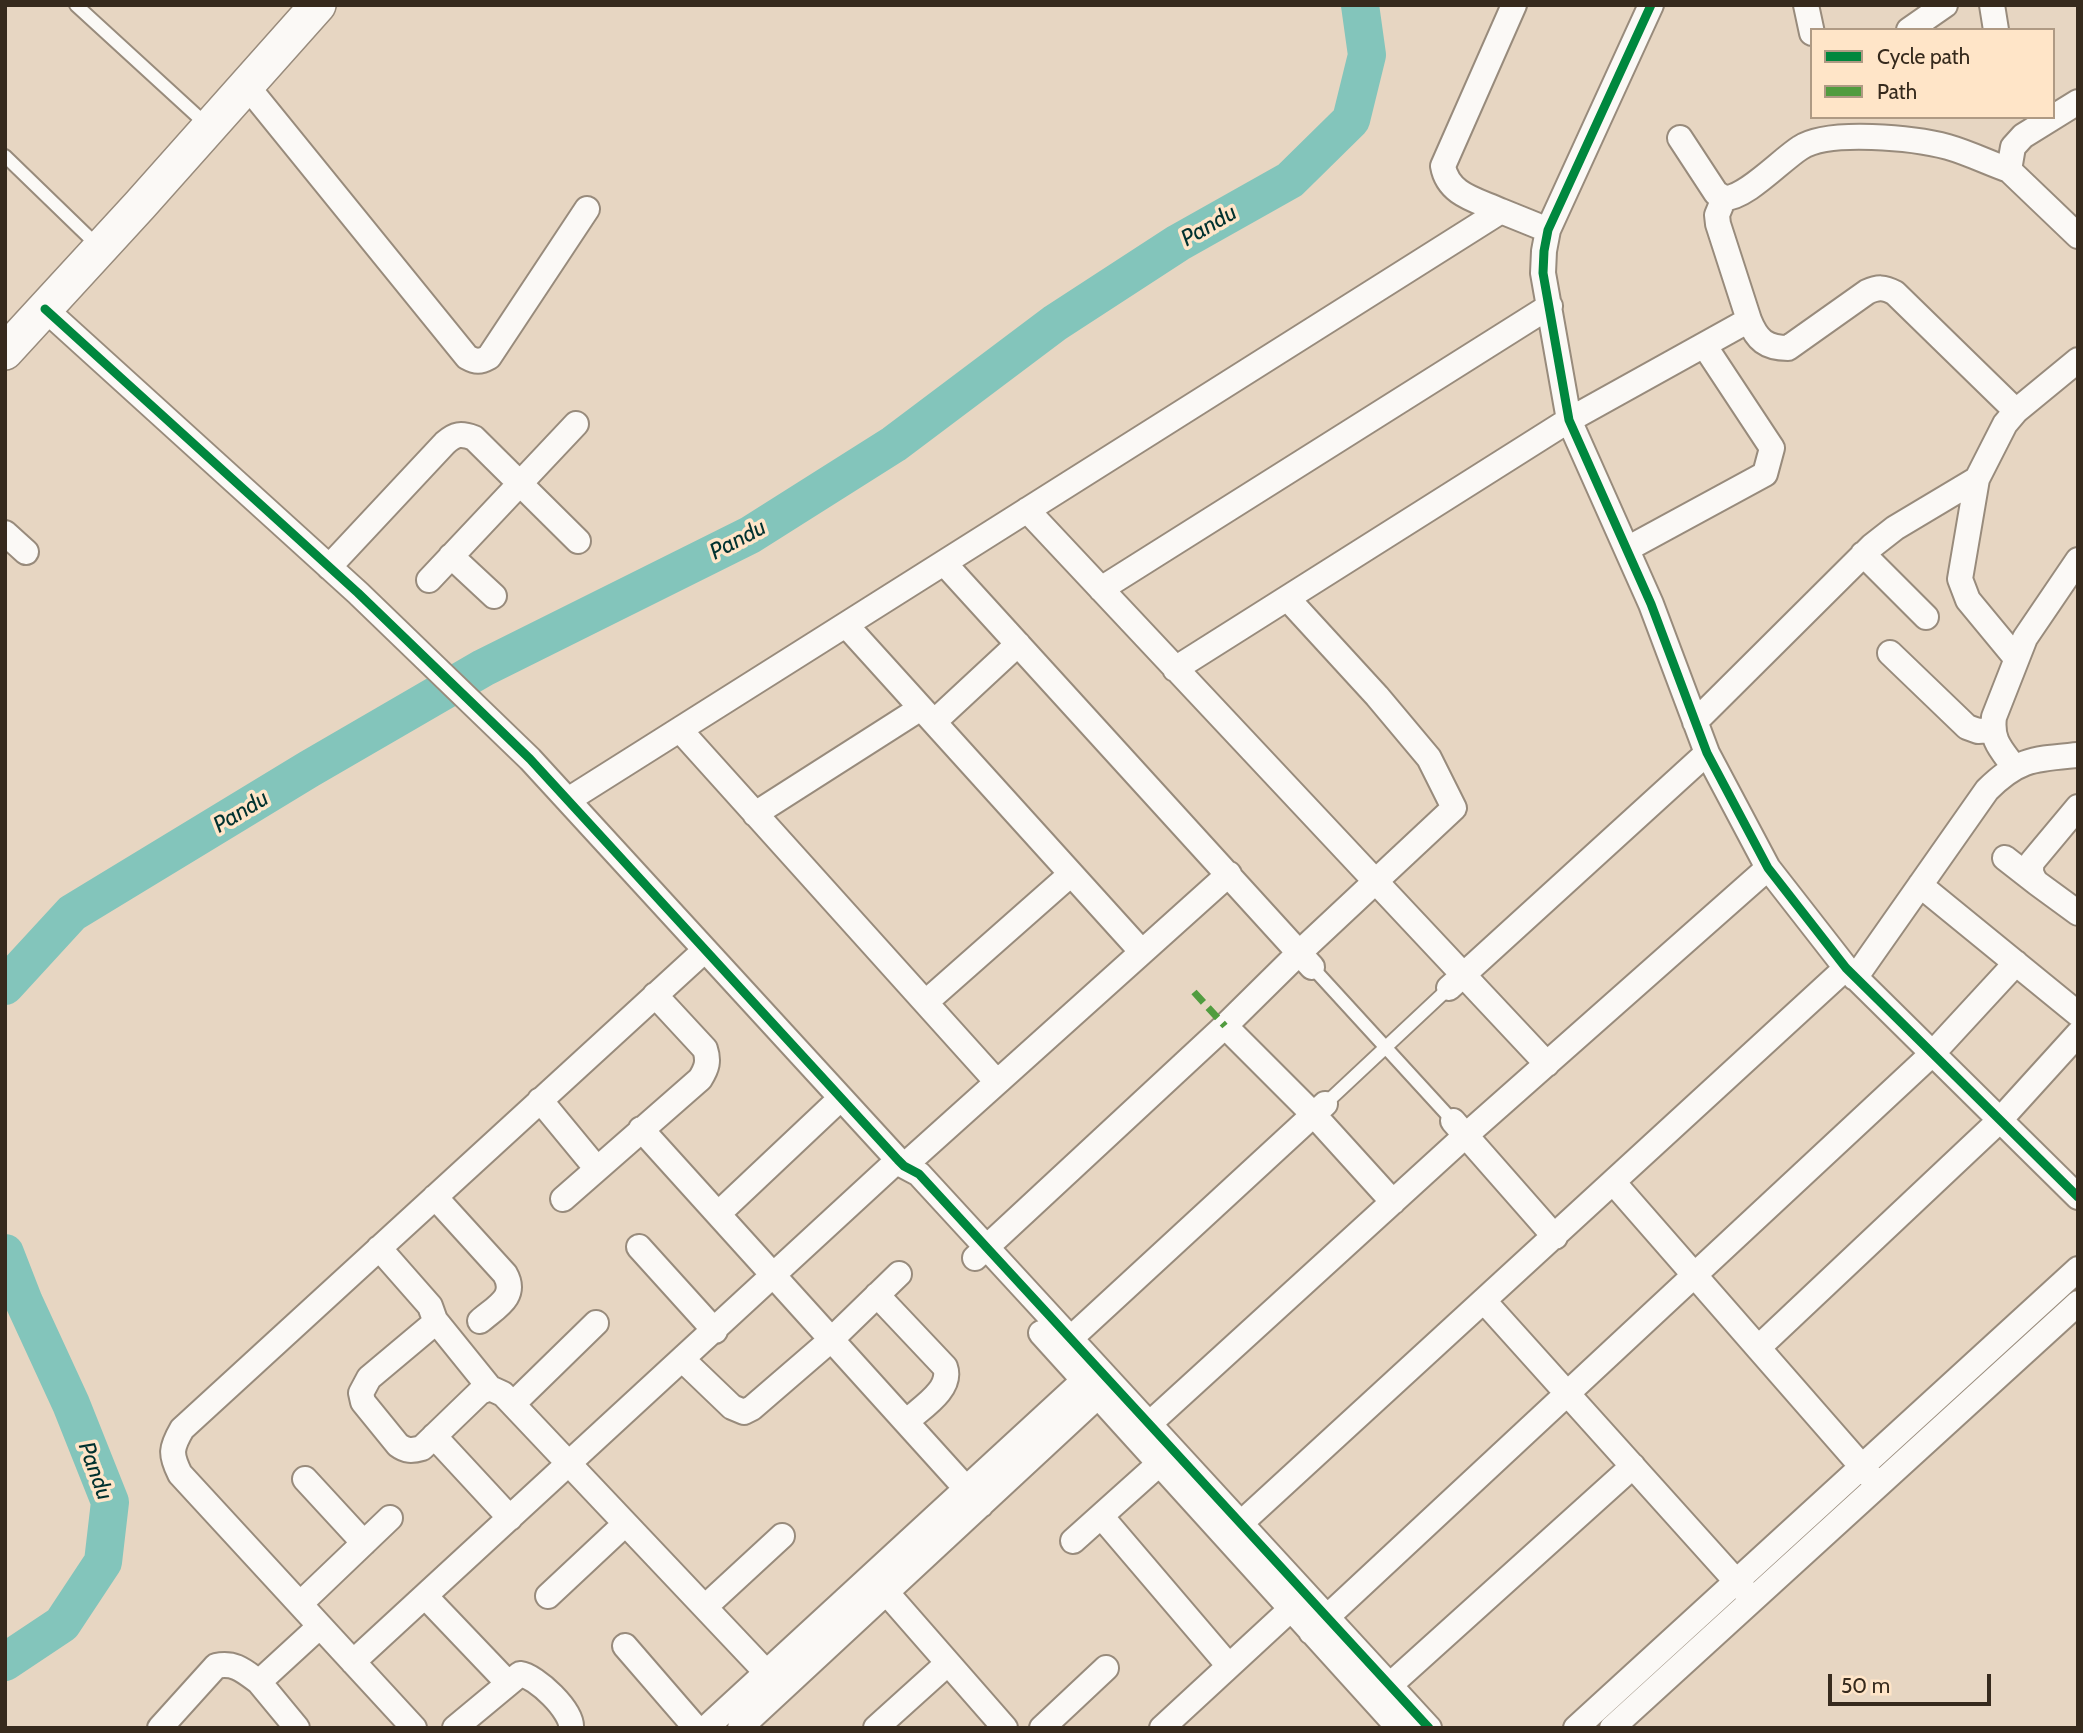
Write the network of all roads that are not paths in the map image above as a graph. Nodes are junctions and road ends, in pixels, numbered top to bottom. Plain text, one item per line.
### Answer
1 (76, 5) edge
2 (318, 5) edge
3 (1514, 5) edge
4 (1651, 5) edge
5 (1806, 5) edge
6 (1945, 5) edge
7 (1992, 5) edge
8 (1811, 28) edge
9 (1912, 28) edge
10 (1996, 28) edge
11 (247, 86) junction
12 (2078, 102) edge
13 (2055, 114) edge
14 (2046, 119) edge
15 (210, 127) junction
16 (1680, 138) dead end
17 (5, 156) edge
18 (2009, 170) junction
19 (1724, 198) junction
20 (587, 209) dead end
21 (1501, 211) junction
22 (1548, 230) junction
23 (2078, 236) edge
24 (100, 249) junction
25 (1550, 306) junction
26 (45, 309) junction
27 (1749, 320) junction
28 (1704, 345) junction
29 (5, 352) edge
30 (2078, 360) edge
31 (2016, 411) junction
32 (1569, 420) junction
33 (576, 424) dead end
34 (1977, 479) junction
35 (520, 484) junction
36 (1027, 510) junction
37 (5, 533) edge
38 (578, 541) dead end
39 (1627, 548) junction
40 (26, 552) dead end
41 (1863, 554) junction
42 (451, 556) junction
43 (2078, 560) edge
44 (944, 563) junction
45 (329, 567) junction
46 (429, 580) dead end
47 (1101, 589) junction
48 (494, 596) dead end
49 (1288, 599) junction
50 (1926, 617) dead end
51 (846, 625) junction
52 (1018, 644) junction
53 (1889, 653) dead end
54 (2016, 658) junction
55 (1175, 669) junction
56 (927, 715) junction
57 (1695, 722) junction
58 (680, 730) junction
59 (1992, 730) junction
60 (1707, 753) junction
61 (2074, 762) edge
62 (2014, 767) junction
63 (568, 800) junction
64 (2078, 807) edge
65 (755, 814) junction
66 (2005, 858) dead end
67 (1768, 868) junction
68 (1071, 874) junction
69 (1229, 874) junction
70 (1375, 882) junction
71 (2037, 883) junction
72 (1920, 885) junction
73 (2078, 913) edge
74 (705, 950) junction
75 (1142, 952) junction
76 (1306, 960) junction
77 (2015, 963) junction
78 (1850, 973) junction
79 (1456, 981) junction
80 (656, 995) junction
81 (926, 1002) junction
82 (2078, 1014) edge
83 (1226, 1026) junction
84 (2078, 1034) edge
85 (1385, 1047) junction
86 (1932, 1054) junction
87 (1547, 1064) junction
88 (998, 1082) junction
89 (841, 1098) junction
90 (541, 1100) junction
91 (1319, 1109) junction
92 (1999, 1121) junction
93 (1459, 1128) junction
94 (641, 1129) junction
95 (901, 1163) junction
96 (597, 1168) junction
97 (1614, 1182) junction
98 (435, 1197) junction
99 (2078, 1197) edge
100 (563, 1199) dead end
101 (1393, 1202) junction
102 (718, 1214) junction
103 (1555, 1237) junction
104 (639, 1247) dead end
105 (379, 1248) junction
106 (980, 1254) junction
107 (2078, 1269) edge
108 (899, 1274) dead end
109 (1694, 1275) junction
110 (774, 1276) junction
111 (877, 1295) junction
112 (1484, 1301) junction
113 (2078, 1303) edge
114 (435, 1320) junction
115 (480, 1321) dead end
116 (596, 1324) dead end
117 (715, 1331) junction
118 (832, 1339) junction
119 (1070, 1339) junction
120 (1758, 1348) junction
121 (1982, 1355) junction
122 (683, 1360) junction
123 (1998, 1375) junction
124 (1095, 1384) junction
125 (490, 1388) junction
126 (1567, 1393) junction
127 (513, 1404) junction
128 (907, 1421) junction
129 (1143, 1429) junction
130 (434, 1436) junction
131 (1160, 1463) junction
132 (568, 1464) junction
133 (1633, 1466) junction
134 (1861, 1466) junction
135 (305, 1479) dead end
136 (1878, 1485) junction
137 (974, 1496) junction
138 (1101, 1516) junction
139 (390, 1518) dead end
140 (510, 1518) junction
141 (625, 1524) junction
142 (1234, 1530) junction
143 (782, 1536) dead end
144 (1073, 1541) dead end
145 (364, 1542) junction
146 (1736, 1581) junction
147 (886, 1592) junction
148 (425, 1596) junction
149 (548, 1596) dead end
150 (1753, 1600) junction
151 (300, 1604) junction
152 (705, 1607) junction
153 (1292, 1608) junction
154 (1319, 1625) junction
155 (320, 1626) junction
156 (625, 1646) dead end
157 (354, 1662) junction
158 (948, 1663) junction
159 (1229, 1666) junction
160 (1106, 1668) dead end
161 (766, 1672) junction
162 (259, 1682) junction
163 (508, 1683) junction
164 (1622, 1685) junction
165 (1382, 1693) junction
166 (1639, 1704) junction
167 (168, 1725) edge
168 (1001, 1726) edge
169 (297, 1728) edge
170 (414, 1728) edge
171 (455, 1728) edge
172 (571, 1728) edge
173 (696, 1728) edge
174 (706, 1728) edge
175 (740, 1728) edge
176 (876, 1728) edge
177 (1042, 1728) edge
178 (1162, 1728) edge
179 (1399, 1728) edge
180 (1429, 1728) edge
181 (1576, 1728) edge
182 (1612, 1728) edge

1 - 15 lane
2 - 11 street
3 - 21 street
4 - 22 street
5 - 8 street
6 - 9 street
7 - 10 street
11 - 15 street
11 - 20 street
12 - 13 street
14 - 18 street
15 - 24 street
16 - 19 street
17 - 24 lane
18 - 19 street
18 - 23 street
19 - 27 street
21 - 22 street
21 - 36 street
22 - 25 street
24 - 26 street
25 - 32 street
25 - 47 street
26 - 29 street
26 - 45 street
27 - 28 street
27 - 31 street
28 - 32 street
28 - 39 street
30 - 31 street
31 - 34 street
32 - 39 street
32 - 49 street
33 - 35 street
34 - 41 street
34 - 54 street
35 - 38 street
35 - 42 street
35 - 45 street
36 - 44 street
36 - 47 street
37 - 40 street
39 - 57 street
41 - 50 street
41 - 57 street
42 - 46 street
42 - 48 street
43 - 54 street
44 - 51 street
44 - 52 street
45 - 63 street
47 - 55 street
49 - 55 street
49 - 70 street
51 - 56 street
51 - 58 street
52 - 56 street
52 - 69 street
53 - 59 street
54 - 59 street
55 - 70 street
56 - 65 street
56 - 68 street
57 - 60 street
58 - 63 street
58 - 65 street
59 - 62 street
60 - 67 street
60 - 79 street
61 - 62 street
62 - 72 street
63 - 74 street
64 - 71 street
65 - 81 street
66 - 71 street
67 - 78 street
67 - 87 street
68 - 75 street
68 - 81 street
69 - 75 street
69 - 76 street
70 - 76 street
70 - 79 street
71 - 73 street
72 - 77 street
72 - 78 street
74 - 80 street
74 - 89 street
75 - 88 street
76 - 83 street
76 - 85 lane
77 - 82 street
77 - 86 street
78 - 86 street
78 - 97 street
79 - 85 lane
79 - 87 street
80 - 90 street
80 - 94 street
81 - 88 street
83 - 91 street
83 - 106 street
84 - 92 street
85 - 91 lane
85 - 93 lane
86 - 92 street
86 - 109 street
87 - 93 street
88 - 95 street
89 - 95 street
89 - 102 street
90 - 96 street
90 - 98 street
91 - 101 street
91 - 119 street
92 - 99 street
92 - 120 street
93 - 101 street
93 - 103 street
94 - 96 street
94 - 102 street
95 - 106 street
95 - 110 street
96 - 100 street
97 - 103 street
97 - 109 street
98 - 105 street
98 - 115 street
101 - 129 street
102 - 110 street
103 - 112 street
104 - 117 street
105 - 114 street
105 - 151 street
106 - 119 street
106 - 124 street
107 - 121 street
108 - 111 street
109 - 120 street
109 - 126 street
110 - 117 street
110 - 118 street
111 - 118 street
111 - 128 street
112 - 126 street
112 - 142 street
113 - 123 street
114 - 125 street
114 - 130 street
116 - 127 street
117 - 122 street
118 - 122 street
118 - 128 street
119 - 124 street
120 - 134 street
121 - 123 street
121 - 134 street
122 - 132 street
123 - 136 street
124 - 129 street
124 - 137 street
125 - 127 street
125 - 130 street
126 - 133 street
126 - 154 street
127 - 132 street
128 - 137 street
129 - 131 street
129 - 142 street
130 - 140 street
131 - 138 street
131 - 142 street
132 - 140 street
132 - 141 street
133 - 146 street
133 - 165 street
134 - 136 street
134 - 146 street
135 - 145 street
136 - 150 street
137 - 147 street
137 - 161 street
138 - 144 street
138 - 159 street
139 - 145 street
140 - 148 street
141 - 149 street
141 - 152 street
142 - 153 street
142 - 154 street
143 - 152 street
145 - 151 street
146 - 150 street
146 - 164 street
147 - 158 street
147 - 175 street
148 - 157 street
148 - 163 street
150 - 166 street
151 - 155 street
152 - 161 street
153 - 154 street
153 - 159 street
154 - 165 street
155 - 157 street
155 - 162 street
156 - 173 street
157 - 170 street
158 - 168 street
158 - 176 street
159 - 178 street
160 - 177 street
161 - 174 street
162 - 167 street
162 - 169 street
163 - 171 street
163 - 172 street
164 - 166 street
164 - 181 street
165 - 179 street
165 - 180 street
166 - 182 street

